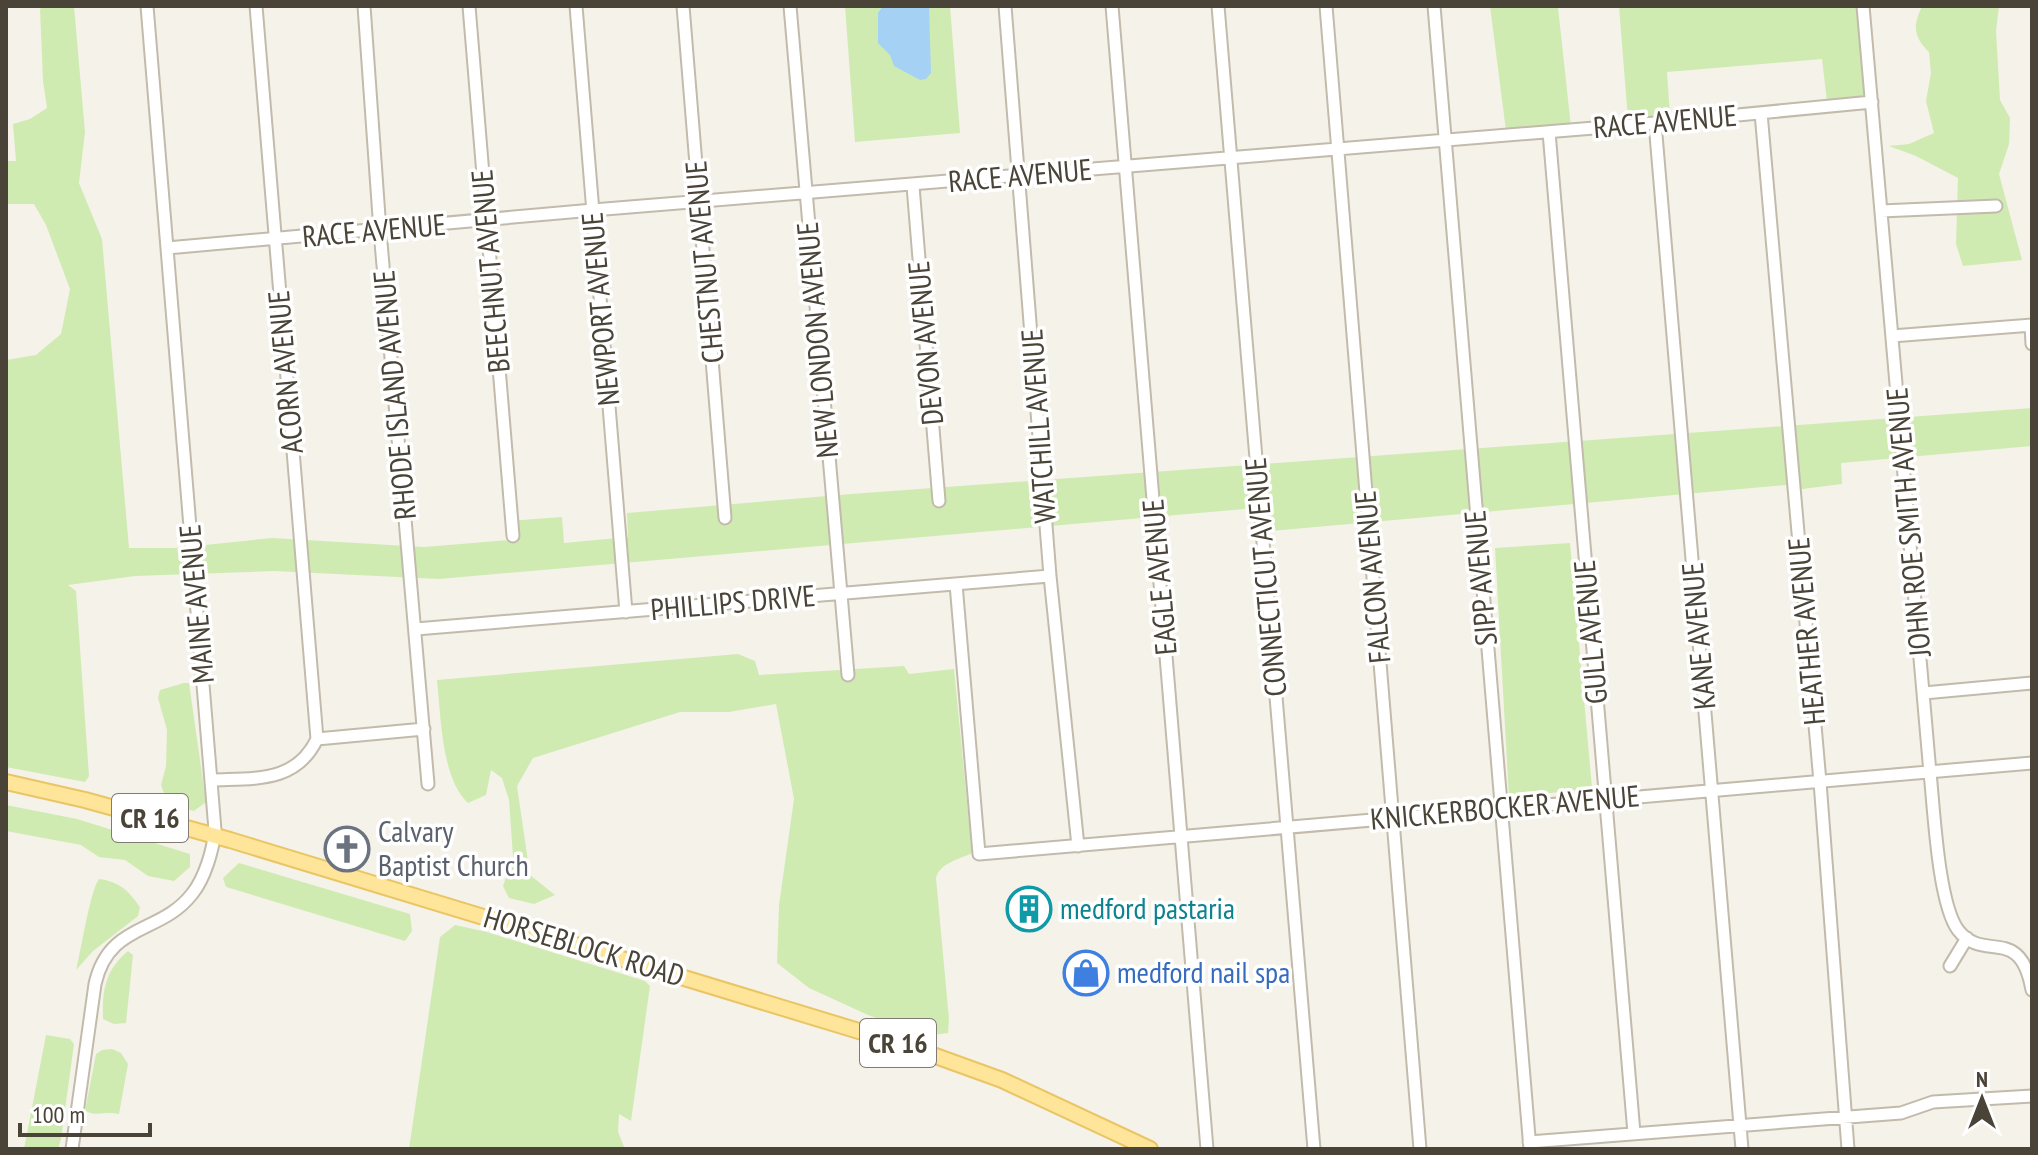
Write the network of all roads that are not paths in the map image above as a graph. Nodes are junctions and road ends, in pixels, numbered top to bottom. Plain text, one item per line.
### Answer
1 (147, 6) edge
2 (256, 6) edge
3 (364, 6) edge
4 (469, 6) edge
5 (576, 6) edge
6 (683, 6) edge
7 (790, 6) edge
8 (1005, 6) edge
9 (1112, 6) edge
10 (1218, 6) edge
11 (1326, 6) edge
12 (1434, 6) edge
13 (1863, 6) edge
14 (1872, 102) junction
15 (1761, 113) junction
16 (1655, 123) junction
17 (1549, 132) junction
18 (1445, 141) junction
19 (1338, 150) junction
20 (1230, 158) junction
21 (1125, 167) junction
22 (1020, 177) junction
23 (913, 186) junction
24 (806, 194) junction
25 (700, 203) junction
26 (1996, 206) dead end
27 (593, 210) junction
28 (1881, 211) junction
29 (487, 220) junction
30 (380, 231) junction
31 (275, 240) junction
32 (167, 248) junction
33 (2031, 325) edge
34 (1892, 336) junction
35 (2032, 344) edge
36 (939, 501) dead end
37 (725, 518) dead end
38 (513, 536) dead end
39 (1050, 576) junction
40 (956, 584) junction
41 (840, 594) junction
42 (626, 612) junction
43 (416, 629) junction
44 (848, 675) dead end
45 (2032, 683) edge
46 (1924, 693) junction
47 (424, 729) junction
48 (317, 739) junction
49 (2032, 763) edge
50 (1930, 773) junction
51 (212, 780) junction
52 (6, 782) edge
53 (1820, 782) junction
54 (428, 784) dead end
55 (1712, 790) junction
56 (1605, 799) junction
57 (1500, 810) junction
58 (1394, 818) junction
59 (1287, 827) junction
60 (214, 836) junction
61 (1183, 836) junction
62 (1078, 846) junction
63 (1967, 938) junction
64 (1950, 966) dead end
65 (2032, 990) edge
66 (2032, 1096) edge
67 (1846, 1117) junction
68 (1740, 1124) junction
69 (1634, 1133) junction
70 (1530, 1145) edge
71 (72, 1149) edge
72 (1150, 1149) edge
73 (1207, 1149) edge
74 (1314, 1149) edge
75 (1420, 1149) edge
76 (1742, 1149) edge
77 (1848, 1149) edge

1 - 32 street, MAINE AVENUE
2 - 31 street, ACORN AVENUE
3 - 30 street, RHODE ISLAND AVENUE
4 - 29 street, BEECHNUT AVENUE
5 - 27 street, NEWPORT AVENUE
6 - 25 street, CHESTNUT AVENUE
7 - 24 street, NEW LONDON AVENUE
8 - 22 street, WATCHILL AVENUE
9 - 21 street, EAGLE AVENUE
10 - 20 street, CONNECTICUT AVENUE
11 - 19 street, FALCON AVENUE
12 - 18 street, SIPP AVENUE
13 - 14 street, JOHN ROE SMITH AVENUE
14 - 15 street, RACE AVENUE
14 - 28 street, JOHN ROE SMITH AVENUE
15 - 16 street, RACE AVENUE
15 - 53 street, HEATHER AVENUE
16 - 17 street, RACE AVENUE
16 - 55 street, KANE AVENUE
17 - 18 street, RACE AVENUE
17 - 56 street, GULL AVENUE
18 - 19 street, RACE AVENUE
18 - 57 street, SIPP AVENUE
19 - 20 street, RACE AVENUE
19 - 58 street, FALCON AVENUE
20 - 21 street, RACE AVENUE
20 - 59 street, CONNECTICUT AVENUE
21 - 22 street, RACE AVENUE
21 - 61 street, EAGLE AVENUE
22 - 23 street, RACE AVENUE
22 - 39 street, WATCHILL AVENUE
23 - 24 street, RACE AVENUE
23 - 36 street, DEVON AVENUE
24 - 25 street, RACE AVENUE
24 - 41 street, NEW LONDON AVENUE
25 - 27 street, RACE AVENUE
25 - 37 street, CHESTNUT AVENUE
26 - 28 street
27 - 29 street, RACE AVENUE
27 - 42 street, NEWPORT AVENUE
28 - 34 street, JOHN ROE SMITH AVENUE
29 - 30 street, RACE AVENUE
29 - 38 street, BEECHNUT AVENUE
30 - 31 street, RACE AVENUE
30 - 43 street, RHODE ISLAND AVENUE
31 - 32 street, RACE AVENUE
31 - 48 street, ACORN AVENUE
32 - 51 street, MAINE AVENUE
33 - 34 street
33 - 35 street
34 - 46 street, JOHN ROE SMITH AVENUE
39 - 40 street, PHILLIPS DRIVE
39 - 62 street, WATCHILL AVENUE
40 - 41 street, PHILLIPS DRIVE
40 - 62 street, KNICKERBOCKER AVENUE
41 - 42 street, PHILLIPS DRIVE
41 - 44 street, NEW LONDON AVENUE
42 - 43 street, PHILLIPS DRIVE
43 - 47 street, RHODE ISLAND AVENUE
45 - 46 street
46 - 50 street, JOHN ROE SMITH AVENUE
47 - 48 street
47 - 54 street, RHODE ISLAND AVENUE
48 - 51 street
49 - 50 street, KNICKERBOCKER AVENUE
50 - 53 street, KNICKERBOCKER AVENUE
50 - 63 street, JOHN ROE SMITH AVENUE
51 - 60 street, MAINE AVENUE
52 - 60 main road, HORSEBLOCK ROAD / CR 16
53 - 55 street, KNICKERBOCKER AVENUE
53 - 67 street, HEATHER AVENUE
55 - 56 street, KNICKERBOCKER AVENUE
55 - 68 street, KANE AVENUE
56 - 57 street, KNICKERBOCKER AVENUE
56 - 69 street, GULL AVENUE
57 - 58 street, KNICKERBOCKER AVENUE
57 - 70 street, SIPP AVENUE
58 - 59 street, KNICKERBOCKER AVENUE
58 - 75 street, FALCON AVENUE
59 - 61 street, KNICKERBOCKER AVENUE
59 - 74 street, CONNECTICUT AVENUE
60 - 71 street, MAINE AVENUE
60 - 72 main road, HORSEBLOCK ROAD / CR 16
61 - 62 street, KNICKERBOCKER AVENUE
61 - 73 street, EAGLE AVENUE
63 - 64 street
63 - 65 street
66 - 67 street
67 - 68 street
67 - 77 street, HEATHER AVENUE
68 - 69 street
68 - 76 street, KANE AVENUE
69 - 70 street

